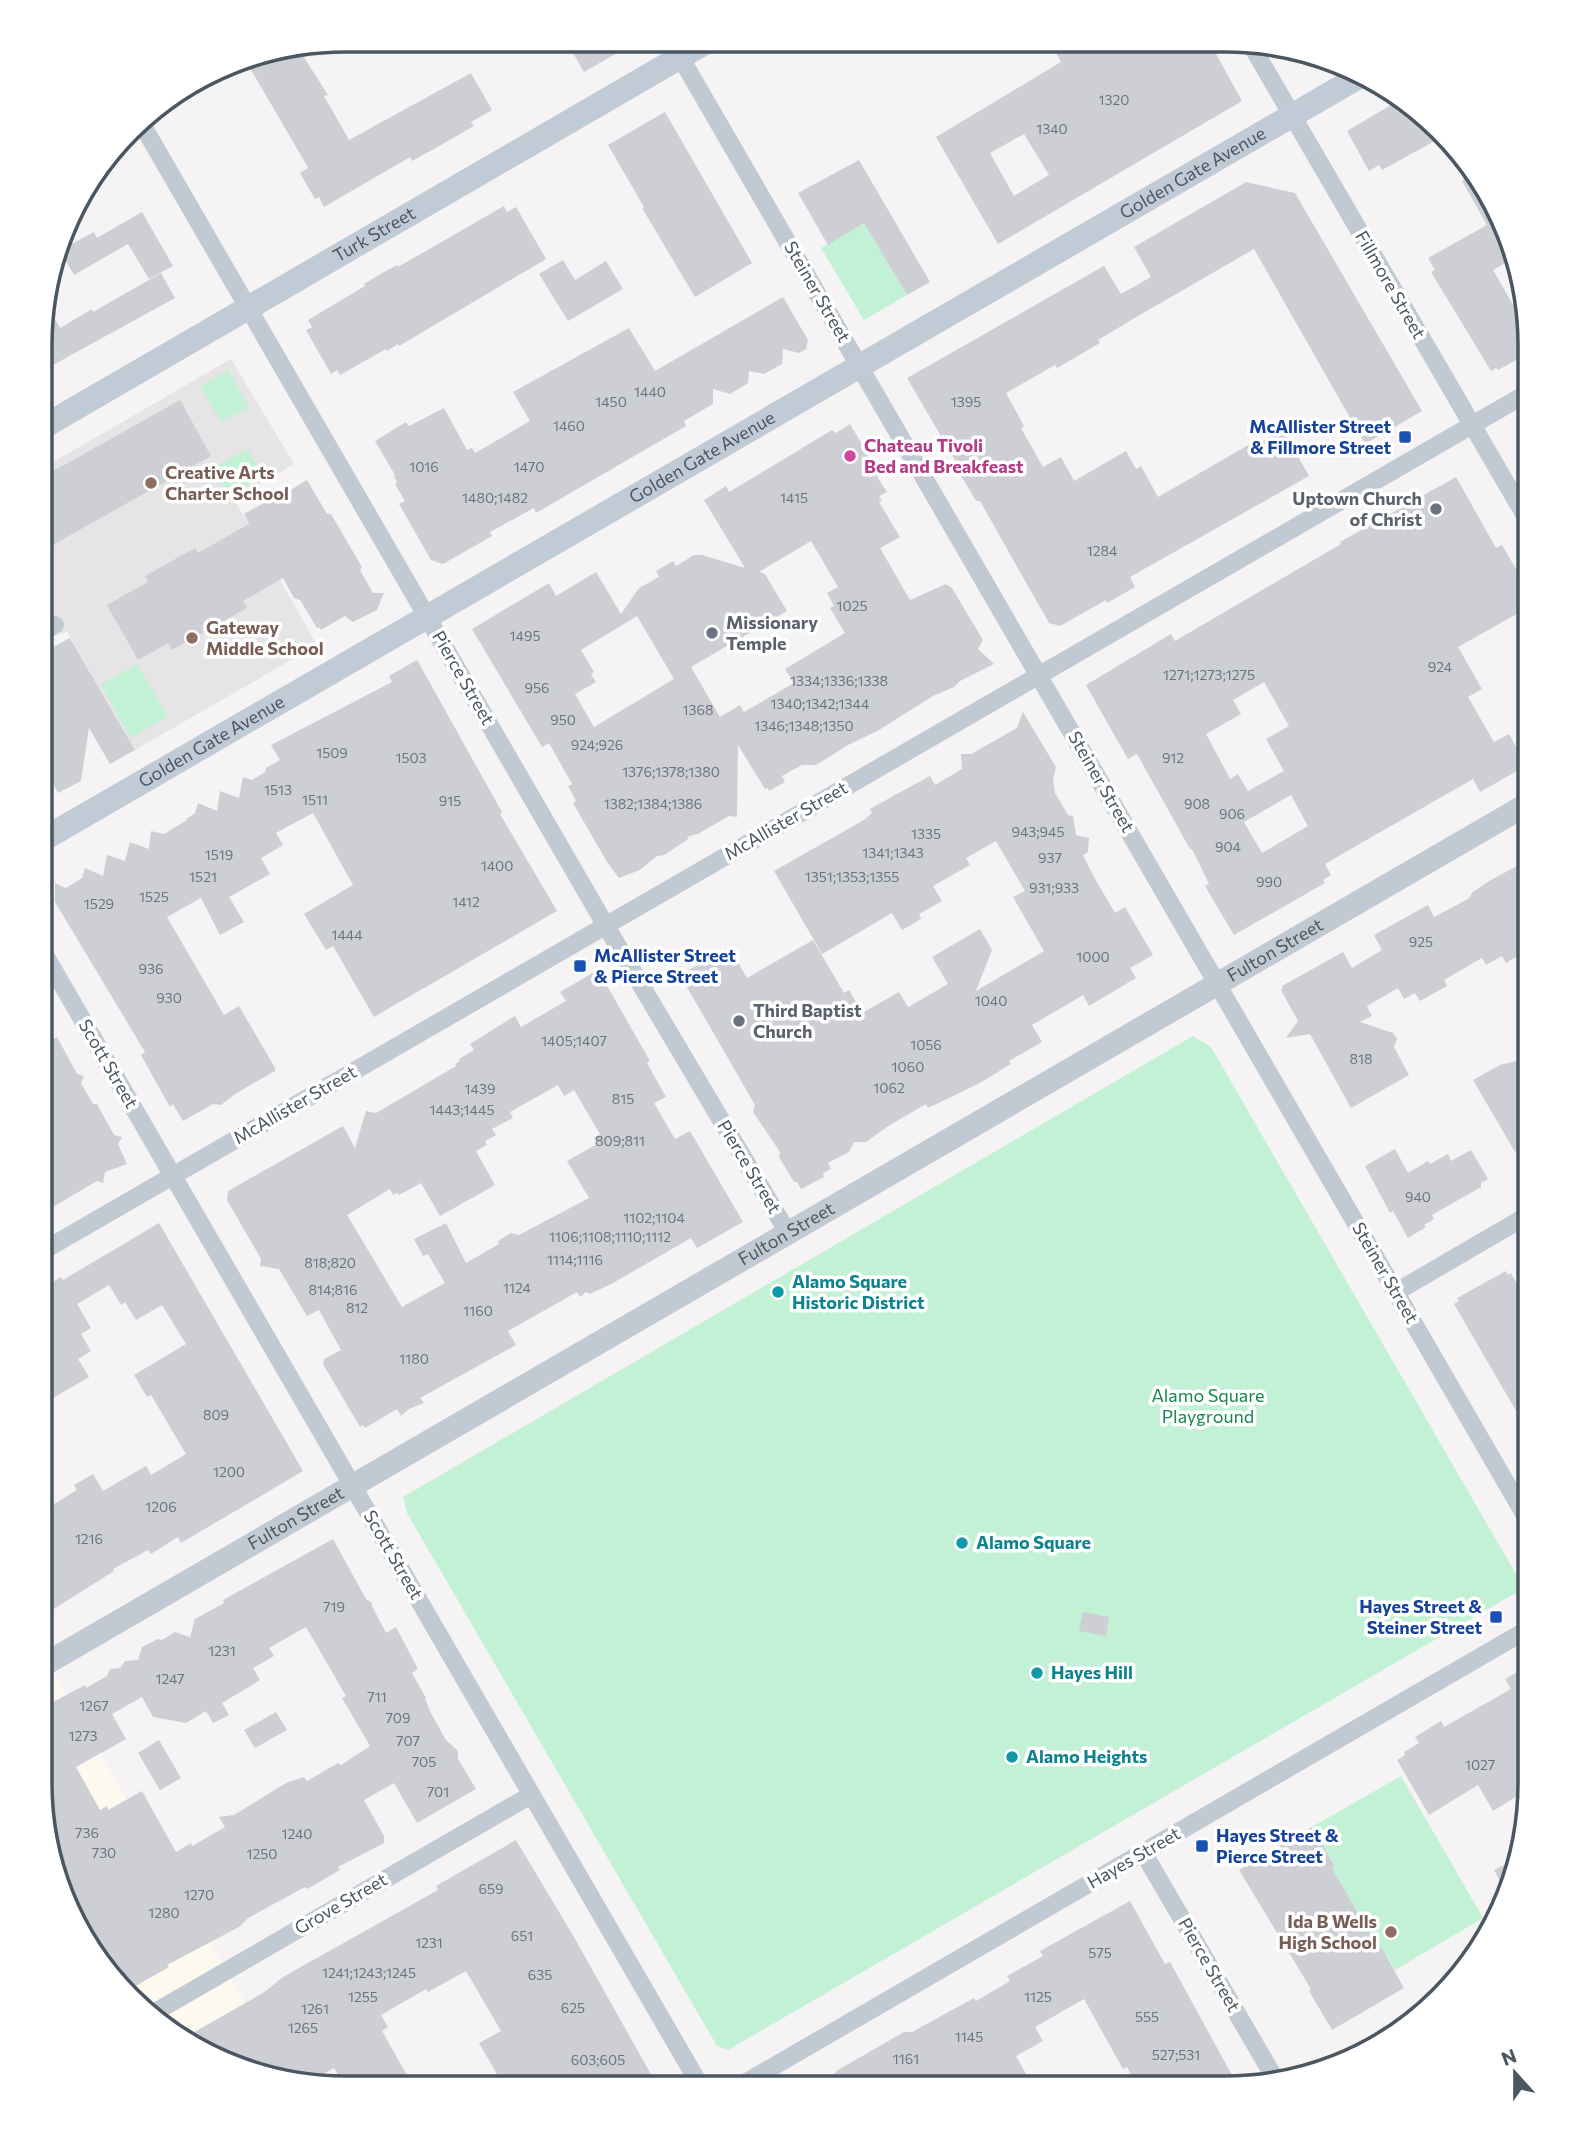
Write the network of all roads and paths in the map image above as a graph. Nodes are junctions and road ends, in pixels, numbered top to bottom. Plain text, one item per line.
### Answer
1 (671, 52) edge
2 (678, 52) edge
3 (1256, 54) edge
4 (1351, 81) edge
5 (1292, 116) junction
6 (146, 131) edge
7 (248, 308) junction
8 (860, 367) junction
9 (1518, 398) edge
10 (52, 422) edge
11 (1472, 425) junction
12 (1518, 504) edge
13 (427, 617) junction
14 (1039, 675) junction
15 (1518, 810) edge
16 (52, 834) edge
17 (606, 926) junction
18 (52, 967) edge
19 (1217, 984) junction
20 (173, 1176) junction
21 (1518, 1221) edge
22 (788, 1233) junction
23 (52, 1246) edge
24 (1396, 1292) junction
25 (352, 1486) junction
26 (1518, 1503) edge
27 (1518, 1635) edge
28 (52, 1660) edge
29 (531, 1795) junction
30 (1143, 1852) junction
31 (159, 2010) edge
32 (1272, 2073) edge
33 (695, 2076) edge
34 (757, 2076) edge

1 - 7 main road, Turk Street
2 - 8 street, Steiner Street
3 - 5 street, Fillmore Street
4 - 5 main road, Golden Gate Avenue
5 - 8 main road, Golden Gate Avenue
5 - 11 street, Fillmore Street
6 - 7 street, Pierce Street
7 - 10 main road, Turk Street
7 - 13 street, Pierce Street
8 - 13 main road, Golden Gate Avenue
8 - 14 street, Steiner Street
9 - 11 street, McAllister Street
11 - 12 street, Fillmore Street
11 - 14 street, McAllister Street
13 - 16 main road, Golden Gate Avenue
13 - 17 street, Pierce Street
14 - 17 street, McAllister Street
14 - 19 street, Steiner Street
15 - 19 street, Fulton Street
17 - 20 street, McAllister Street
17 - 22 street, Pierce Street
18 - 20 street, Scott Street
19 - 22 street, Fulton Street
19 - 24 street, Steiner Street
20 - 23 street, McAllister Street
20 - 25 street, Scott Street
21 - 24 street
22 - 25 street, Fulton Street
24 - 26 street, Steiner Street
25 - 28 street, Fulton Street
25 - 29 street, Scott Street
27 - 30 street, Hayes Street
29 - 31 street, Grove Street
29 - 33 street, Scott Street
30 - 32 street, Pierce Street
30 - 34 street, Hayes Street

